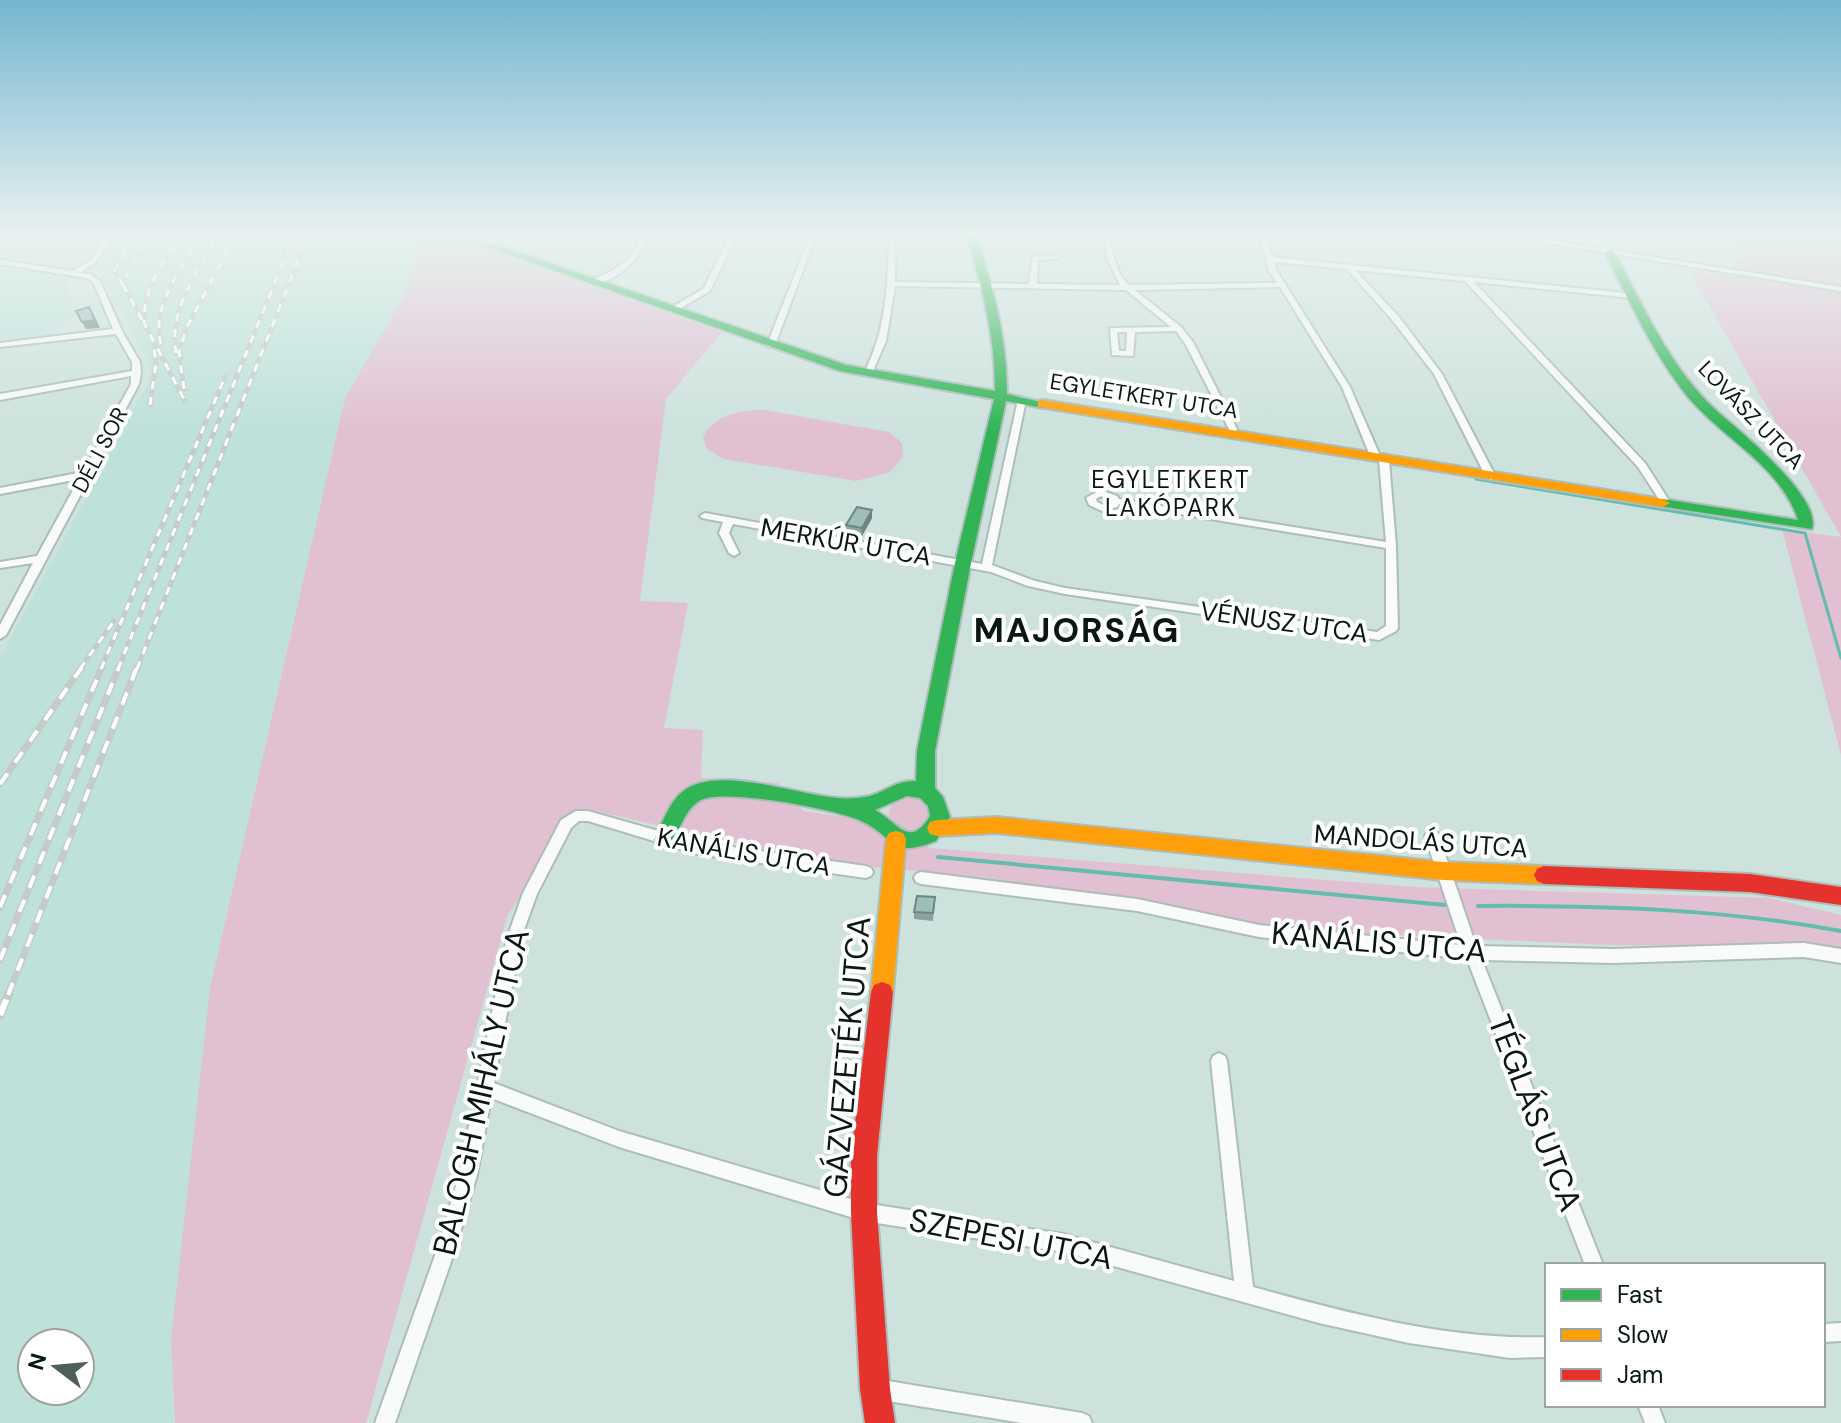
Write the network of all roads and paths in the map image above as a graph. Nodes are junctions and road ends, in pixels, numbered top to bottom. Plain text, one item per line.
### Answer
1 (104, 299) edge
2 (644, 299) edge
3 (691, 299) edge
4 (789, 299) edge
5 (889, 299) edge
6 (993, 299) edge
7 (1140, 299) edge
8 (1290, 299) edge
9 (1378, 299) edge
10 (1486, 299) edge
11 (1634, 299) edge
12 (674, 310) junction
13 (1178, 329) junction
14 (118, 331) junction
15 (1131, 331) dead end
16 (0, 345) edge
17 (771, 345) junction
18 (137, 372) junction
19 (868, 373) junction
20 (0, 397) edge
21 (1001, 397) junction
22 (1022, 400) junction
23 (1232, 434) junction
24 (1380, 459) junction
25 (89, 474) junction
26 (1491, 477) junction
27 (0, 491) edge
28 (1116, 501) dead end
29 (1667, 505) junction
30 (705, 516) dead end
31 (729, 521) junction
32 (1807, 526) joint
33 (1391, 546) junction
34 (734, 553) dead end
35 (40, 559) junction
36 (963, 563) junction
37 (0, 565) edge
38 (986, 568) junction
39 (0, 635) edge
40 (926, 751) junction
41 (904, 789) junction
42 (932, 798) junction
43 (883, 800) junction
44 (837, 806) junction
45 (576, 816) joint
46 (877, 820) junction
47 (997, 825) junction
48 (930, 834) junction
49 (1432, 836) dead end
50 (896, 839) junction
51 (664, 840) junction
52 (1443, 871) junction
53 (866, 872) dead end
54 (921, 878) dead end
55 (891, 887) junction
56 (1841, 896) edge
57 (1472, 953) junction
58 (1841, 956) edge
59 (1219, 1061) dead end
60 (486, 1088) junction
61 (864, 1212) junction
62 (1593, 1263) edge
63 (1245, 1294) junction
64 (1545, 1347) edge
65 (875, 1389) junction
66 (385, 1423) edge
67 (880, 1423) edge
68 (1082, 1423) edge

1 - 14 street
2 - 12 street, EGYLETKERT UTCA
3 - 12 street
4 - 17 street
5 - 19 street
6 - 21 street
7 - 13 street
8 - 24 street, VÉNUSZ UTCA
9 - 26 street
10 - 29 street
11 - 32 street, LOVÁSZ UTCA
12 - 17 street, EGYLETKERT UTCA
13 - 15 street
13 - 23 street
14 - 16 street
14 - 18 street
17 - 19 street, EGYLETKERT UTCA
18 - 20 street
18 - 25 street, DÉLI SOR
19 - 21 street, EGYLETKERT UTCA
21 - 22 street, EGYLETKERT UTCA
21 - 36 street
22 - 23 street, EGYLETKERT UTCA
22 - 38 street
23 - 24 street, EGYLETKERT UTCA
24 - 26 street, EGYLETKERT UTCA
24 - 33 street, VÉNUSZ UTCA
25 - 27 street
25 - 35 street, DÉLI SOR
26 - 29 street, EGYLETKERT UTCA
28 - 33 street
29 - 32 street, EGYLETKERT UTCA
30 - 31 street, MERKÚR UTCA
31 - 34 street, MERKÚR UTCA
31 - 36 street, MERKÚR UTCA
33 - 38 street, VÉNUSZ UTCA
35 - 37 street
35 - 39 street, DÉLI SOR
36 - 38 street, VÉNUSZ UTCA
36 - 40 street
40 - 41 street
40 - 42 street
41 - 42 street
41 - 43 street
42 - 47 street, MANDOLÁS UTCA
42 - 48 street
43 - 44 street
43 - 46 street
44 - 46 street
44 - 51 street
45 - 51 street, KANÁLIS UTCA
45 - 60 street, BALOGH MIHÁLY UTCA
46 - 50 street
47 - 48 street, MANDOLÁS UTCA
47 - 52 street, MANDOLÁS UTCA
48 - 50 street
48 - 55 street, GÁZVEZETÉK UTCA
49 - 52 street, TÉGLÁS UTCA
50 - 55 street, GÁZVEZETÉK UTCA
51 - 53 street, KANÁLIS UTCA
52 - 56 street, MANDOLÁS UTCA
52 - 57 street, TÉGLÁS UTCA
54 - 57 street, KANÁLIS UTCA
55 - 61 street, GÁZVEZETÉK UTCA
57 - 58 street, KANÁLIS UTCA
57 - 62 street, TÉGLÁS UTCA
59 - 63 street
60 - 61 street, SZEPESI UTCA
60 - 66 street, BALOGH MIHÁLY UTCA
61 - 63 street, SZEPESI UTCA
61 - 65 street, GÁZVEZETÉK UTCA
63 - 64 street, SZEPESI UTCA
65 - 67 street, GÁZVEZETÉK UTCA
65 - 68 street

